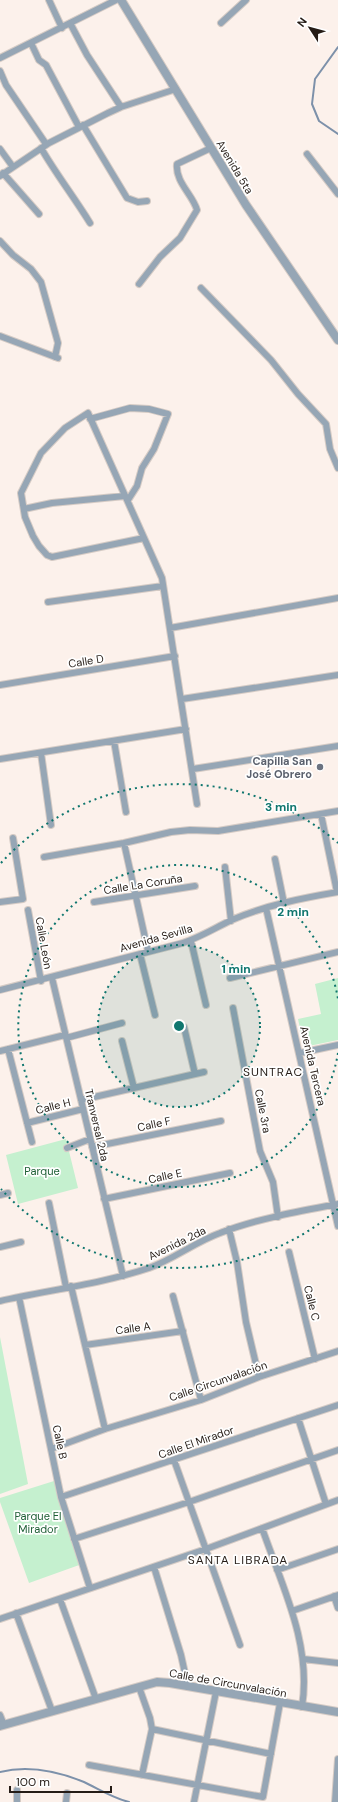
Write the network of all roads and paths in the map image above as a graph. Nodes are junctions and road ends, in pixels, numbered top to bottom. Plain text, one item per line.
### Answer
1 (49, 0) edge
2 (116, 0) edge
3 (121, 0) edge
4 (246, 0) edge
5 (70, 23) junction
6 (221, 23) dead end
7 (62, 28) junction
8 (31, 43) junction
9 (0, 58) edge
10 (0, 71) edge
11 (176, 89) junction
12 (121, 107) junction
13 (81, 126) junction
14 (44, 146) junction
15 (211, 148) junction
16 (0, 150) edge
17 (307, 154) dead end
18 (13, 167) junction
19 (2, 175) edge
20 (338, 194) edge
21 (147, 201) dead end
22 (39, 214) dead end
23 (90, 223) dead end
24 (0, 241) edge
25 (139, 284) dead end
26 (201, 288) dead end
27 (0, 336) edge
28 (338, 340) edge
29 (90, 419) junction
30 (338, 468) edge
31 (127, 498) junction
32 (24, 508) junction
33 (144, 538) junction
34 (163, 586) junction
35 (338, 598) edge
36 (48, 602) dead end
37 (170, 628) junction
38 (175, 656) junction
39 (338, 675) edge
40 (0, 685) edge
41 (182, 699) junction
42 (186, 729) junction
43 (114, 741) junction
44 (338, 746) edge
45 (41, 753) junction
46 (0, 759) edge
47 (193, 769) junction
48 (198, 804) dead end
49 (338, 811) edge
50 (126, 812) dead end
51 (321, 814) junction
52 (51, 825) dead end
53 (13, 838) dead end
54 (124, 843) junction
55 (44, 857) dead end
56 (275, 859) dead end
57 (225, 868) dead end
58 (195, 886) dead end
59 (337, 892) edge
60 (136, 894) junction
61 (0, 902) edge
62 (94, 902) dead end
63 (284, 903) junction
64 (266, 908) junction
65 (28, 910) dead end
66 (231, 921) junction
67 (191, 941) junction
68 (148, 951) junction
69 (338, 952) edge
70 (140, 954) junction
71 (279, 966) junction
72 (52, 978) junction
73 (230, 978) dead end
74 (41, 981) junction
75 (0, 990) edge
76 (206, 1005) dead end
77 (233, 1008) dead end
78 (155, 1015) dead end
79 (122, 1023) dead end
80 (184, 1027) dead end
81 (65, 1036) junction
82 (122, 1041) dead end
83 (338, 1045) edge
84 (8, 1049) junction
85 (0, 1051) edge
86 (300, 1053) junction
87 (204, 1072) dead end
88 (194, 1074) junction
89 (134, 1088) junction
90 (81, 1100) junction
91 (83, 1109) junction
92 (221, 1121) dead end
93 (27, 1123) junction
94 (90, 1139) junction
95 (32, 1142) dead end
96 (92, 1147) junction
97 (67, 1148) dead end
98 (230, 1173) dead end
99 (8, 1193) dead end
100 (0, 1195) edge
101 (104, 1199) junction
102 (49, 1203) dead end
103 (336, 1205) edge
104 (278, 1217) junction
105 (338, 1226) edge
106 (229, 1229) junction
107 (21, 1242) dead end
108 (0, 1248) edge
109 (290, 1252) dead end
110 (123, 1276) junction
111 (69, 1287) junction
112 (173, 1296) dead end
113 (19, 1297) junction
114 (0, 1301) edge
115 (183, 1331) junction
116 (85, 1345) junction
117 (338, 1351) edge
118 (315, 1359) junction
119 (258, 1378) junction
120 (201, 1400) junction
121 (338, 1405) edge
122 (298, 1418) junction
123 (105, 1429) junction
124 (51, 1449) junction
125 (338, 1450) edge
126 (311, 1459) junction
127 (174, 1460) junction
128 (61, 1497) junction
129 (338, 1500) edge
130 (189, 1502) junction
131 (326, 1504) junction
132 (262, 1528) junction
133 (74, 1539) junction
134 (206, 1549) junction
135 (338, 1549) edge
136 (154, 1567) junction
137 (277, 1570) junction
138 (90, 1588) junction
139 (336, 1595) edge
140 (60, 1598) junction
141 (338, 1608) edge
142 (292, 1611) junction
143 (16, 1613) junction
144 (0, 1619) edge
145 (240, 1645) dead end
146 (303, 1659) junction
147 (338, 1664) edge
148 (139, 1687) junction
149 (188, 1687) junction
150 (216, 1692) junction
151 (96, 1699) junction
152 (280, 1703) junction
153 (302, 1707) junction
154 (52, 1712) junction
155 (338, 1712) edge
156 (0, 1716) edge
157 (2, 1726) edge
158 (152, 1729) junction
159 (206, 1740) junction
160 (271, 1754) junction
161 (338, 1759) edge
162 (89, 1765) dead end
163 (142, 1775) junction
164 (198, 1785) junction
165 (17, 1790) dead end
166 (67, 1793) dead end
167 (17, 1802) edge
168 (66, 1802) edge
169 (194, 1802) edge
170 (335, 1802) edge

1 - 7 street
2 - 5 street
3 - 11 street, Avenida 5ta
4 - 6 street
5 - 7 street
5 - 12 street
7 - 8 street
8 - 9 street
8 - 13 street
10 - 14 street
11 - 12 street
11 - 15 street, Avenida 5ta
12 - 13 street
13 - 14 street
13 - 21 street
14 - 18 street
14 - 23 street
15 - 25 street
15 - 28 street, Avenida 5ta
16 - 18 street
17 - 20 street
18 - 19 street
19 - 22 street
24 - 27 street
26 - 30 street
29 - 31 street
29 - 31 street
29 - 32 street
31 - 32 street
31 - 33 street
32 - 33 street
33 - 34 street
34 - 36 street
34 - 37 street
35 - 37 street
37 - 38 street
38 - 40 street, Calle D
38 - 41 street
39 - 41 street
41 - 42 street
42 - 43 street
42 - 47 street
43 - 45 street
43 - 50 street
44 - 47 street
45 - 46 street
45 - 52 street
47 - 48 street
49 - 51 street
51 - 54 street
51 - 59 street
53 - 61 street
54 - 55 street
54 - 60 street
56 - 63 street
57 - 66 street
58 - 60 street, Calle La Coruña
59 - 63 street, Avenida Sevilla
60 - 62 street, Calle La Coruña
60 - 68 street
63 - 64 street, Avenida Sevilla
64 - 66 street, Avenida Sevilla
64 - 71 street, Avenida Tercera
65 - 74 street, Calle León
66 - 67 street, Avenida Sevilla
67 - 68 street, Avenida Sevilla
67 - 76 street
68 - 70 street, Avenida Sevilla
69 - 71 street
70 - 72 street, Avenida Sevilla
70 - 78 street
71 - 73 street
71 - 86 street, Avenida Tercera
72 - 74 street, Avenida Sevilla
72 - 81 street, Tranversal 2da
74 - 75 street, Avenida Sevilla
77 - 104 street, Calle 3ra
79 - 81 street
80 - 88 street
81 - 84 street
81 - 90 street, Tranversal 2da
82 - 89 street
83 - 86 street
84 - 85 street
84 - 93 street
86 - 103 street, Avenida Tercera
87 - 88 street
88 - 89 street
89 - 90 street
90 - 91 street, Tranversal 2da
91 - 93 street, Calle H
91 - 94 street, Tranversal 2da
92 - 96 street, Calle F
93 - 95 street
94 - 96 street, Tranversal 2da
94 - 97 street
96 - 101 street, Tranversal 2da
98 - 101 street, Calle E
99 - 100 street
101 - 110 street, Tranversal 2da
102 - 111 street
103 - 104 street, Avenida 2da
103 - 105 street, Avenida Tercera
104 - 106 street, Avenida 2da
106 - 110 street, Avenida 2da
106 - 119 street
107 - 108 street
109 - 118 street, Calle C
110 - 111 street, Avenida 2da
111 - 113 street, Avenida 2da
111 - 116 street
112 - 115 street
113 - 114 street, Avenida 2da
113 - 124 street, Calle B
115 - 116 street, Calle A
115 - 120 street
116 - 123 street
117 - 118 street, Calle Circunvalación
118 - 119 street, Calle Circunvalación
119 - 120 street, Calle Circunvalación
120 - 123 street, Calle Circunvalación
121 - 122 street, Calle El Mirador
122 - 126 street
122 - 127 street, Calle El Mirador
123 - 124 street, Calle Circunvalación
124 - 128 street, Calle B
125 - 126 street
126 - 130 street
126 - 131 street
127 - 128 street, Calle El Mirador
127 - 130 street
128 - 133 street, Calle B
129 - 131 street
130 - 133 street
130 - 134 street
131 - 132 street
132 - 134 street
132 - 137 street
133 - 138 street, Calle B
134 - 136 street
134 - 145 street
135 - 137 street
136 - 138 street
136 - 149 street
137 - 142 street
138 - 140 street
139 - 141 street
139 - 142 street
140 - 143 street
140 - 151 street
142 - 146 street
143 - 144 street
143 - 154 street
146 - 147 street
146 - 153 street
148 - 149 street, Calle de Circunvalación
148 - 151 street, Calle de Circunvalación
148 - 158 street
149 - 150 street, Calle de Circunvalación
150 - 152 street, Calle de Circunvalación
150 - 159 street
151 - 154 street, Calle de Circunvalación
152 - 153 street, Calle de Circunvalación
152 - 160 street
153 - 155 street, Calle de Circunvalación
154 - 157 street, Calle de Circunvalación
156 - 157 street
158 - 159 street
158 - 163 street
159 - 160 street
159 - 164 street
160 - 164 street
161 - 170 street
162 - 163 street
163 - 164 street
164 - 169 street
165 - 167 street
166 - 168 street

